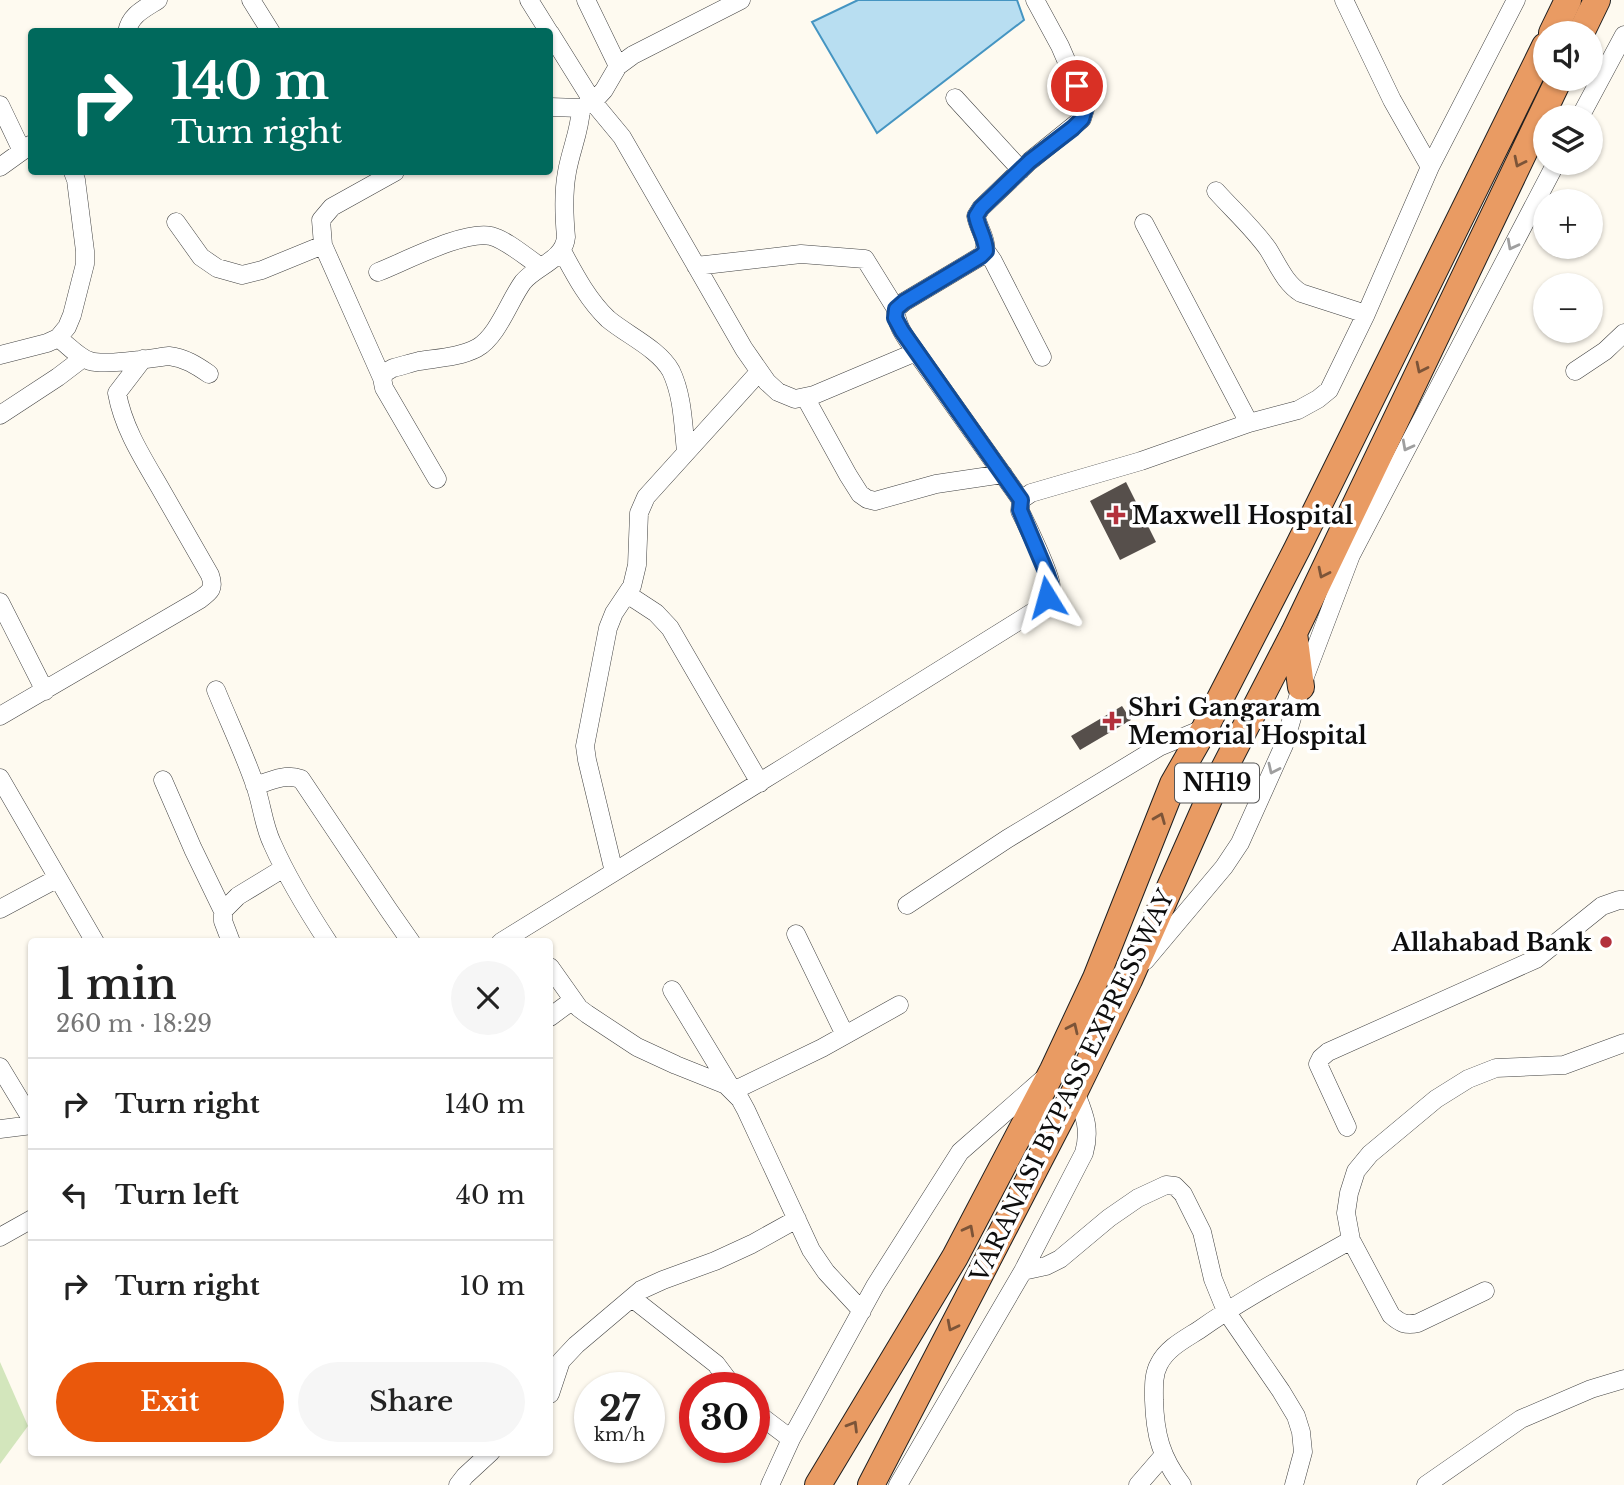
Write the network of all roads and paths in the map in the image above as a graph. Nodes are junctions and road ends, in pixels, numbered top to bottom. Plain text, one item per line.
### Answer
1 (158, 0) edge
2 (251, 0) edge
3 (529, 0) edge
4 (586, 0) edge
5 (741, 0) edge
6 (1035, 0) edge
7 (1344, 0) edge
8 (1516, 0) edge
9 (1568, 0) edge
10 (1597, 0) edge
11 (1558, 21) edge
12 (1587, 21) edge
13 (128, 28) edge
14 (268, 28) edge
15 (546, 28) edge
16 (1624, 35) edge
17 (553, 40) edge
18 (618, 66) junction
19 (1533, 71) edge
20 (1553, 91) edge
21 (955, 98) dead end
22 (0, 105) edge
23 (587, 105) junction
24 (1586, 105) edge
25 (553, 107) edge
26 (27, 148) edge
27 (0, 167) edge
28 (1430, 167) junction
29 (1021, 170) junction
30 (74, 175) edge
31 (359, 175) edge
32 (390, 175) edge
33 (1550, 175) edge
34 (367, 188) junction
35 (1216, 191) dead end
36 (176, 222) dead end
37 (1144, 223) dead end
38 (323, 245) junction
39 (562, 251) junction
40 (986, 251) junction
41 (696, 266) junction
42 (541, 267) junction
43 (378, 272) dead end
44 (896, 309) junction
45 (1366, 314) junction
46 (1624, 333) edge
47 (58, 338) junction
48 (916, 352) junction
49 (0, 355) edge
50 (1042, 357) dead end
51 (83, 358) junction
52 (143, 359) junction
53 (1575, 371) dead end
54 (760, 372) junction
55 (209, 374) dead end
56 (382, 378) junction
57 (805, 397) junction
58 (0, 415) edge
59 (1249, 423) junction
60 (686, 451) junction
61 (1003, 474) junction
62 (437, 479) dead end
63 (1021, 500) junction
64 (627, 594) junction
65 (0, 602) edge
66 (1294, 633) junction
67 (1301, 687) junction
68 (216, 690) dead end
69 (45, 691) junction
70 (0, 716) edge
71 (1205, 728) junction
72 (0, 778) edge
73 (163, 780) dead end
74 (760, 782) junction
75 (255, 786) junction
76 (284, 868) junction
77 (614, 872) junction
78 (58, 878) junction
79 (1624, 900) edge
80 (907, 905) dead end
81 (0, 909) edge
82 (222, 911) junction
83 (796, 934) dead end
84 (527, 935) edge
85 (93, 938) edge
86 (229, 938) edge
87 (326, 938) edge
88 (408, 938) edge
89 (553, 971) edge
90 (1129, 980) junction
91 (673, 990) dead end
92 (573, 1000) junction
93 (899, 1005) dead end
94 (553, 1015) edge
95 (845, 1035) junction
96 (1624, 1043) edge
97 (0, 1067) edge
98 (1053, 1070) junction
99 (733, 1091) junction
100 (1075, 1091) junction
101 (28, 1115) edge
102 (28, 1123) edge
103 (1347, 1127) dead end
104 (0, 1129) edge
105 (797, 1219) junction
106 (28, 1221) edge
107 (0, 1237) edge
108 (1351, 1240) junction
109 (1023, 1271) junction
110 (1485, 1291) dead end
111 (632, 1298) junction
112 (862, 1311) junction
113 (1226, 1311) junction
114 (722, 1372) edge
115 (1624, 1379) edge
116 (553, 1385) edge
117 (770, 1423) edge
118 (791, 1439) junction
119 (1164, 1455) junction
120 (487, 1456) edge
121 (458, 1485) edge
122 (770, 1485) edge
123 (818, 1485) edge
124 (872, 1485) edge
125 (898, 1485) edge
126 (1138, 1485) edge
127 (1182, 1485) edge
128 (1294, 1485) edge
129 (1426, 1485) edge

1 - 13 street
2 - 14 street
3 - 15 street
4 - 18 street
5 - 18 street
6 - 29 street
7 - 28 street
8 - 28 street
9 - 11 highway
10 - 12 highway
16 - 24 street
17 - 23 street
18 - 23 street
19 - 71 highway, VARANASI BYPASS EXPRESSWAY / NH19
20 -> 66 highway, VARANASI BYPASS EXPRESSWAY / NH19
21 - 29 street
22 - 26 street
23 - 25 street
23 - 39 street
23 - 41 street
26 - 27 street
28 - 45 street
29 - 40 street
30 - 47 street
31 - 34 street
32 - 34 street
33 -> 67 street
34 - 38 street
35 - 45 street
36 - 38 street
37 - 59 street
38 - 56 street
39 - 42 street
39 - 60 street
40 - 44 street
40 - 50 street
41 - 44 street
41 - 54 street
42 - 43 street
42 - 56 street
44 - 48 street
45 - 59 street
46 - 53 street
47 - 49 street
47 - 51 street
48 - 57 street
48 - 61 street
51 - 52 street
51 - 58 street
52 - 55 street
52 - 69 street
54 - 57 street
54 - 60 street
56 - 62 street
57 - 61 street
59 - 63 street
60 - 64 street
61 - 63 street
63 - 74 street
64 - 74 street
64 - 77 street
65 - 69 street
66 - 67 highway
66 - 90 highway, VARANASI BYPASS EXPRESSWAY / NH19
67 -> 90 street
68 - 75 street
69 - 70 street
71 - 80 street
98 -> 71 highway, VARANASI BYPASS EXPRESSWAY / NH19
72 - 78 street
73 - 82 street
74 - 77 street
75 - 76 street
75 - 88 street
76 - 82 street
76 - 87 street
77 - 84 street
78 - 81 street
78 - 85 street
79 - 103 street
82 - 86 street
83 - 95 street
89 - 92 street
90 - 100 highway, VARANASI BYPASS EXPRESSWAY / NH19
91 - 99 street
92 - 94 street
92 - 99 street
93 - 95 street
95 - 99 street
96 - 108 street
97 - 101 street
98 - 112 street
123 -> 98 highway, VARANASI BYPASS EXPRESSWAY / NH19
99 - 105 street
100 - 109 street
100 -> 124 highway, VARANASI BYPASS EXPRESSWAY / NH19
102 - 104 street
105 - 111 street
105 - 112 street
106 - 107 street
108 - 110 street
108 - 113 street
109 - 113 street
109 - 125 street
111 - 114 street
111 - 116 street
112 - 118 street
113 - 119 street
113 - 128 street
115 - 129 street
117 - 118 street
118 - 122 street
119 - 126 street
119 - 127 street
120 - 121 street

